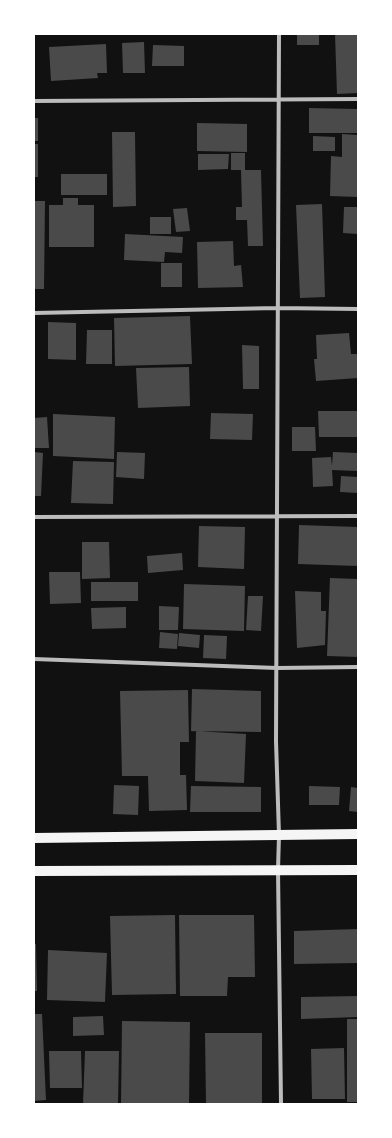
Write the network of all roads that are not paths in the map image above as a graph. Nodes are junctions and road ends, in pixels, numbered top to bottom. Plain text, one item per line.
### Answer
1 (279, 34) edge
2 (279, 99) junction
3 (358, 99) edge
4 (34, 101) edge
5 (277, 308) junction
6 (358, 309) edge
7 (34, 313) edge
8 (358, 516) edge
9 (34, 517) edge
10 (276, 517) junction
11 (34, 659) edge
12 (358, 667) edge
13 (277, 668) junction
14 (358, 834) edge
15 (279, 835) junction
16 (34, 838) edge
17 (278, 870) junction
18 (358, 870) edge
19 (34, 871) edge
20 (280, 1104) edge

1 - 2 street
2 - 3 street
2 - 4 street
2 - 5 street
5 - 6 street
5 - 7 street
5 - 10 street
8 - 10 street
9 - 10 street
10 - 13 street
11 - 13 street
12 - 13 street
13 - 15 street
14 - 15 main road
15 - 16 main road
15 - 17 street
17 - 18 main road
17 - 19 main road
17 - 20 street

